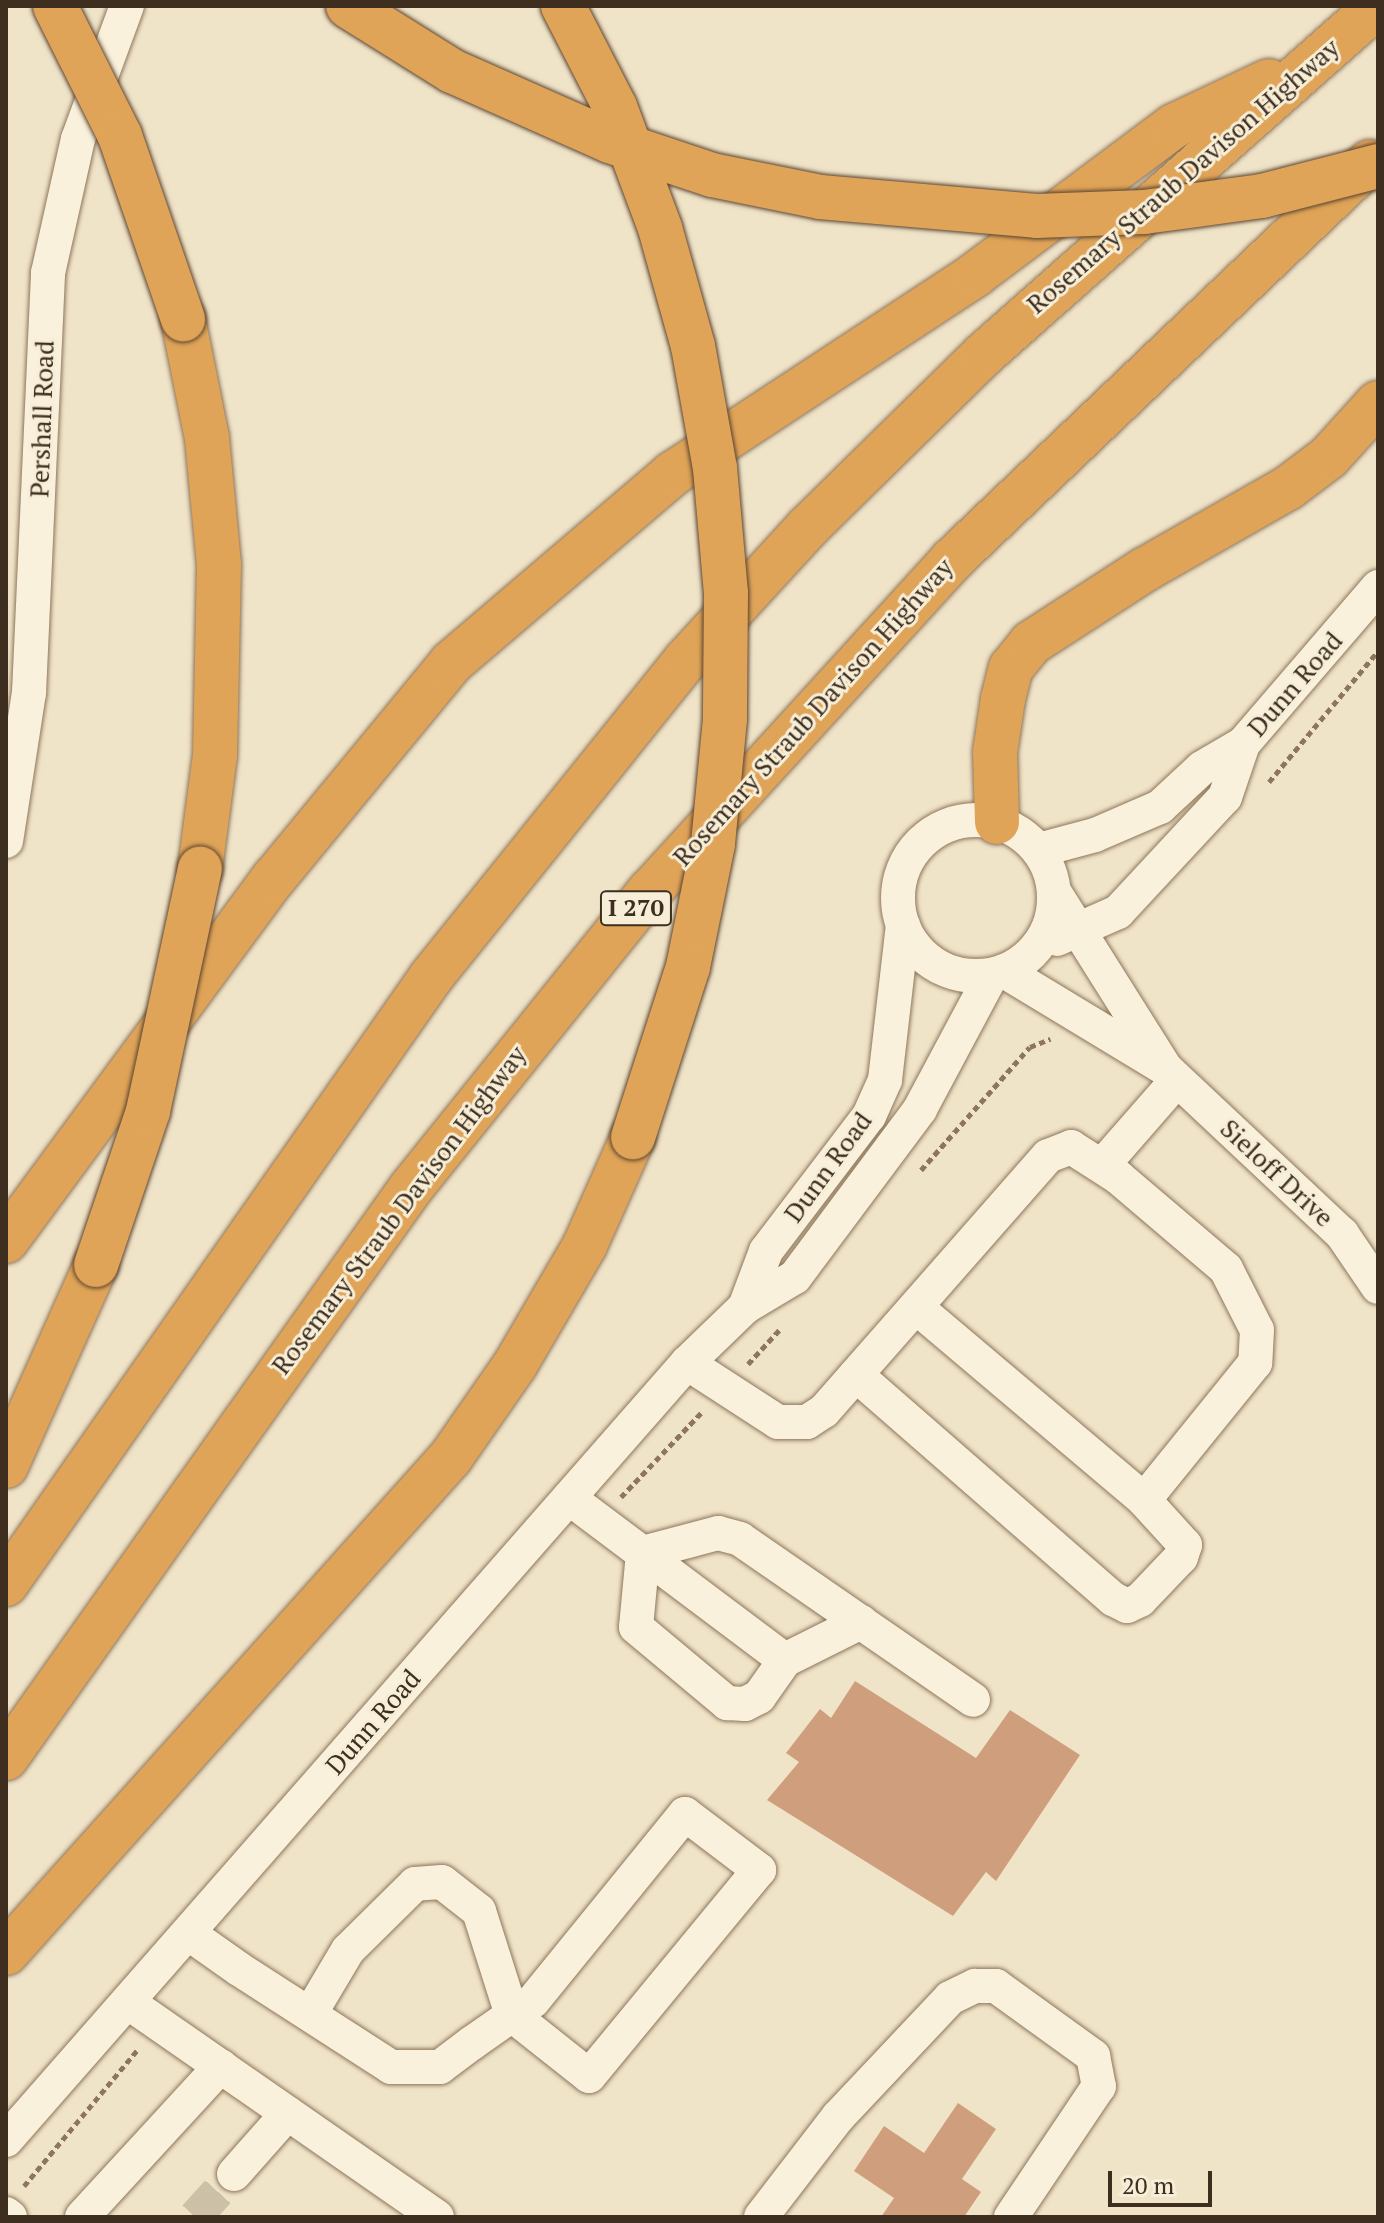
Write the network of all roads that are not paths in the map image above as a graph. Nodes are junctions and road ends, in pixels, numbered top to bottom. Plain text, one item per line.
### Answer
1 (55, 6) edge
2 (127, 6) edge
3 (348, 6) edge
4 (563, 6) edge
5 (1377, 6) edge
6 (1318, 58) junction
7 (1378, 154) edge
8 (1378, 166) edge
9 (1378, 403) edge
10 (1378, 587) edge
11 (1243, 744) junction
12 (997, 822) junction
13 (6, 841) edge
14 (1039, 850) junction
15 (1055, 893) junction
16 (903, 925) junction
17 (1077, 932) junction
18 (1039, 945) junction
19 (998, 974) junction
20 (1171, 1074) junction
21 (1102, 1166) junction
22 (6, 1241) edge
23 (1378, 1287) edge
24 (745, 1307) junction
25 (916, 1307) junction
26 (687, 1363) junction
27 (856, 1375) junction
28 (6, 1466) edge
29 (569, 1498) junction
30 (1144, 1500) junction
31 (643, 1553) junction
32 (6, 1584) edge
33 (861, 1622) junction
34 (785, 1660) junction
35 (973, 1700) dead end
36 (6, 1758) edge
37 (188, 1933) junction
38 (6, 1953) edge
39 (129, 2003) junction
40 (310, 2014) junction
41 (512, 2015) junction
42 (221, 2066) junction
43 (288, 2113) junction
44 (6, 2140) edge
45 (234, 2174) tunnel mouth
46 (82, 2217) edge
47 (437, 2217) edge
48 (761, 2217) edge
49 (1011, 2217) edge

1 - 28 highway, bridge
2 - 13 street, Pershall Road
3 - 8 highway, bridge
4 - 38 highway, bridge
5 - 6 highway, Rosemary Straub Davison Highway
6 - 22 highway
6 - 32 highway, Rosemary Straub Davison Highway
7 - 36 highway, Rosemary Straub Davison Highway / I 270
9 - 12 highway
10 - 11 street, Dunn Road
11 - 14 street, Dunn Road
11 - 17 street, Dunn Road
12 - 14 street
12 - 16 street
14 - 15 street
15 - 17 street, Sieloff Drive
15 - 18 street
16 - 19 street
16 - 24 street, Dunn Road
17 - 18 street, Dunn Road
17 - 20 street, Sieloff Drive
18 - 19 street
19 - 20 street, Sieloff Drive
19 - 24 street, Dunn Road
20 - 21 street
20 - 23 street, Sieloff Drive
21 - 25 street
21 - 30 street
24 - 26 street, Dunn Road
25 - 27 street
25 - 30 street
26 - 27 street
26 - 29 street, Dunn Road
27 - 30 street
29 - 31 street
29 - 37 street, Dunn Road
31 - 33 street
31 - 34 street
31 - 34 street
33 - 34 street
33 - 35 street
37 - 39 street, Dunn Road
37 - 40 street
39 - 42 street
39 - 44 street, Dunn Road
40 - 41 street
40 - 41 street
41 - 41 street
42 - 43 street
42 - 46 street
43 - 45 street
43 - 47 street
48 - 49 street

